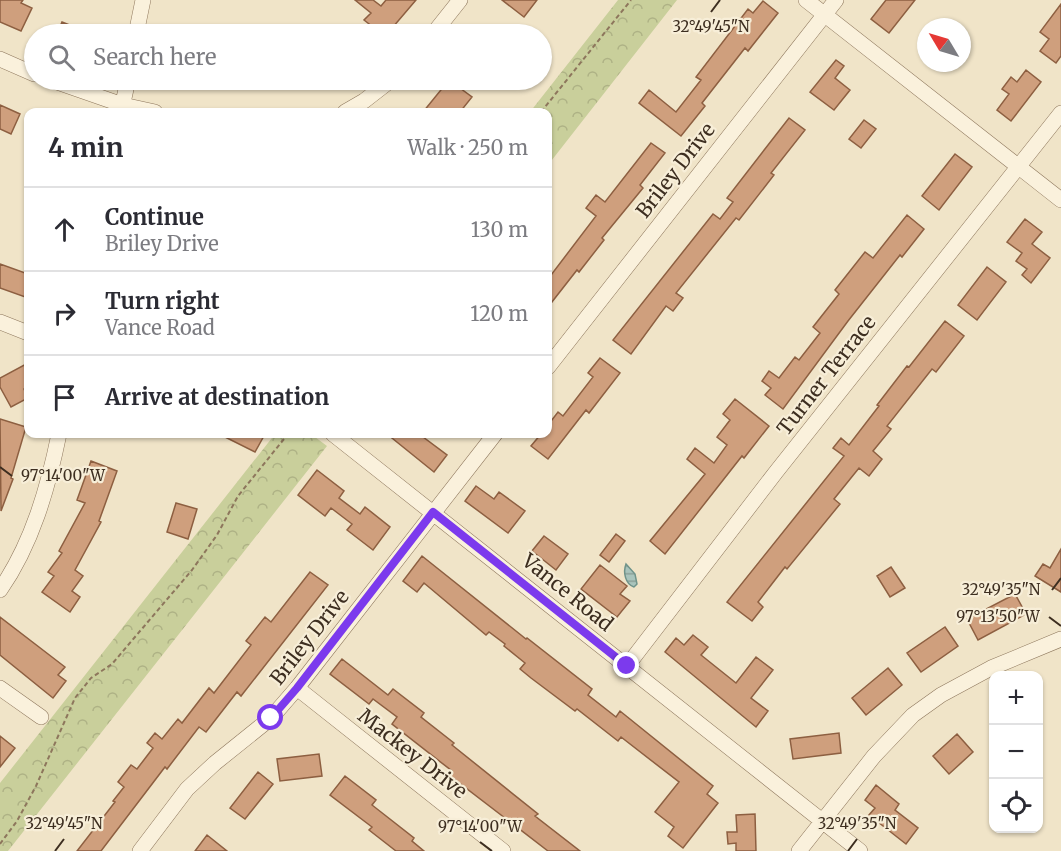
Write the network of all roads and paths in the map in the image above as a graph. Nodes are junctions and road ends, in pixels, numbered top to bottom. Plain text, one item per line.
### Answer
1 (142, 0) edge
2 (460, 0) edge
3 (631, 0) edge
4 (806, 0) edge
5 (836, 0) edge
6 (825, 15) junction
7 (138, 24) edge
8 (440, 24) edge
9 (0, 59) edge
10 (24, 70) edge
11 (75, 90) edge
12 (126, 90) edge
13 (378, 90) edge
14 (120, 108) edge
15 (122, 108) edge
16 (352, 108) edge
17 (544, 108) edge
18 (1061, 113) edge
19 (1018, 166) junction
20 (1061, 200) edge
21 (0, 322) edge
22 (24, 331) edge
23 (552, 362) edge
24 (58, 438) edge
25 (285, 438) edge
26 (338, 438) edge
27 (492, 438) edge
28 (433, 512) junction
29 (0, 590) edge
30 (1061, 639) edge
31 (627, 666) junction
32 (0, 688) edge
33 (297, 688) junction
34 (41, 717) dead end
35 (822, 821) junction
36 (0, 844) edge
37 (140, 851) edge
38 (503, 851) edge
39 (799, 851) edge
40 (860, 851) edge

1 - 7 street
2 - 8 street
3 - 17 path
4 - 6 street
5 - 6 street, Briley Drive
6 - 19 street
6 - 23 street, Briley Drive
9 - 10 street
11 - 14 street
12 - 15 street
13 - 16 street
18 - 19 street, Turner Terrace
19 - 20 street
19 - 31 street, Turner Terrace
21 - 22 street
24 - 29 street
25 - 36 path
26 - 28 street, Vance Road
27 - 28 street, Briley Drive
28 - 31 street, Vance Road
28 - 33 street, Briley Drive
30 - 35 street
31 - 35 street, Vance Road
32 - 34 street
33 - 37 street, Briley Drive
33 - 38 street, Mackey Drive
35 - 39 street
35 - 40 street, Vance Road

